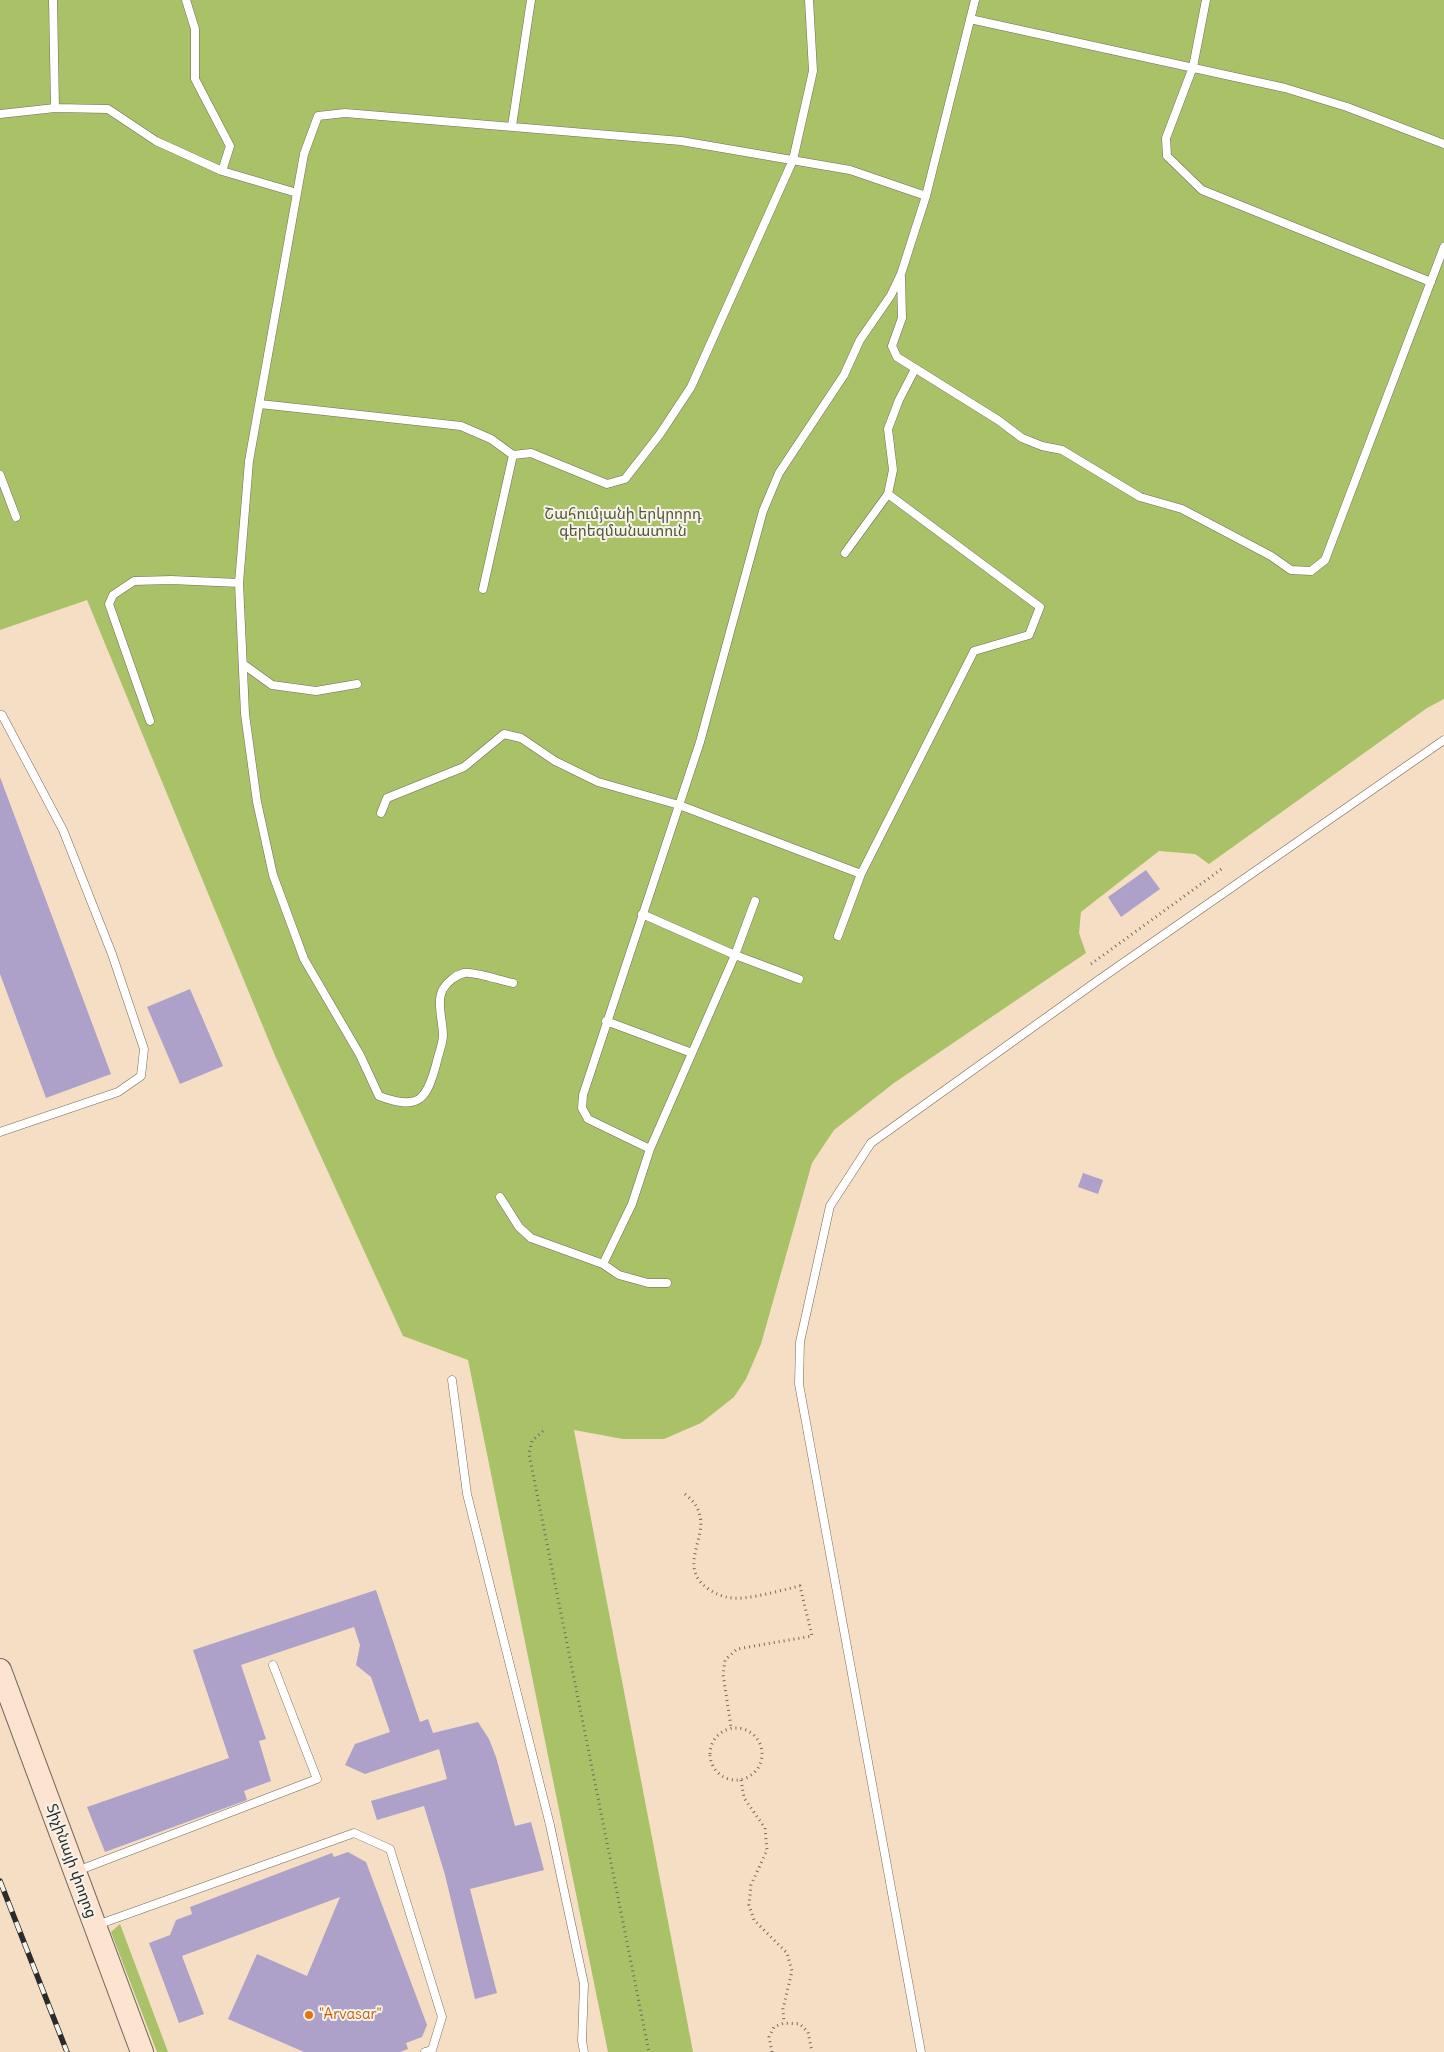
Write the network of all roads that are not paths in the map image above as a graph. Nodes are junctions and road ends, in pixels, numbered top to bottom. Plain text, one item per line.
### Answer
1 (53, 0) edge
2 (186, 0) edge
3 (531, 0) edge
4 (808, 0) edge
5 (975, 0) edge
6 (1206, 0) edge
7 (970, 19) junction
8 (1193, 66) junction
9 (55, 108) junction
10 (0, 114) edge
11 (512, 126) junction
12 (1444, 144) edge
13 (794, 160) junction
14 (222, 171) junction
15 (297, 193) junction
16 (926, 196) junction
17 (1444, 248) edge
18 (901, 274) junction
19 (1431, 282) junction
20 (915, 368) junction
21 (260, 404) junction
22 (513, 455) junction
23 (0, 475) edge
24 (888, 494) junction
25 (16, 517) dead end
26 (846, 553) dead end
27 (239, 583) junction
28 (483, 589) dead end
29 (243, 664) junction
30 (357, 684) dead end
31 (0, 715) edge
32 (150, 721) dead end
33 (1444, 740) edge
34 (679, 805) junction
35 (381, 813) dead end
36 (861, 874) junction
37 (755, 901) dead end
38 (642, 914) junction
39 (838, 936) dead end
40 (734, 955) junction
41 (799, 979) dead end
42 (513, 984) dead end
43 (606, 1021) junction
44 (692, 1053) junction
45 (0, 1132) edge
46 (650, 1148) junction
47 (500, 1197) dead end
48 (603, 1264) junction
49 (667, 1283) dead end
50 (452, 1380) dead end
51 (273, 1665) dead end
52 (0, 1670) edge
53 (75, 1872) junction
54 (95, 1925) junction
55 (142, 2052) edge
56 (425, 2052) edge
57 (584, 2052) edge
58 (921, 2052) edge

1 - 9 lane
2 - 14 lane
3 - 11 lane
4 - 13 lane
5 - 7 lane
6 - 8 lane
7 - 8 lane
7 - 16 lane
8 - 12 lane
8 - 19 lane
9 - 10 lane
9 - 14 lane
11 - 13 lane
11 - 15 lane
13 - 16 lane
13 - 22 lane
14 - 15 lane
15 - 21 lane
16 - 18 lane
17 - 19 lane
18 - 20 lane
18 - 34 lane
19 - 20 lane
20 - 24 lane
21 - 22 lane
21 - 27 lane
22 - 28 lane
23 - 25 lane
24 - 26 lane
24 - 36 lane
27 - 29 lane
27 - 32 lane
29 - 30 lane
29 - 42 lane
31 - 45 lane
33 - 58 lane
34 - 35 lane
34 - 36 lane
34 - 38 lane
36 - 39 lane
37 - 40 lane
38 - 40 lane
38 - 43 lane
40 - 41 lane
40 - 44 lane
43 - 44 lane
43 - 46 lane
44 - 46 lane
46 - 48 lane
47 - 48 lane
48 - 49 lane
50 - 57 lane
51 - 53 lane
52 - 53 street, Տիչինայի փողոց
53 - 54 street, Տիչինայի փողոց
54 - 55 street, Տիչինայի փողոց
54 - 56 lane

